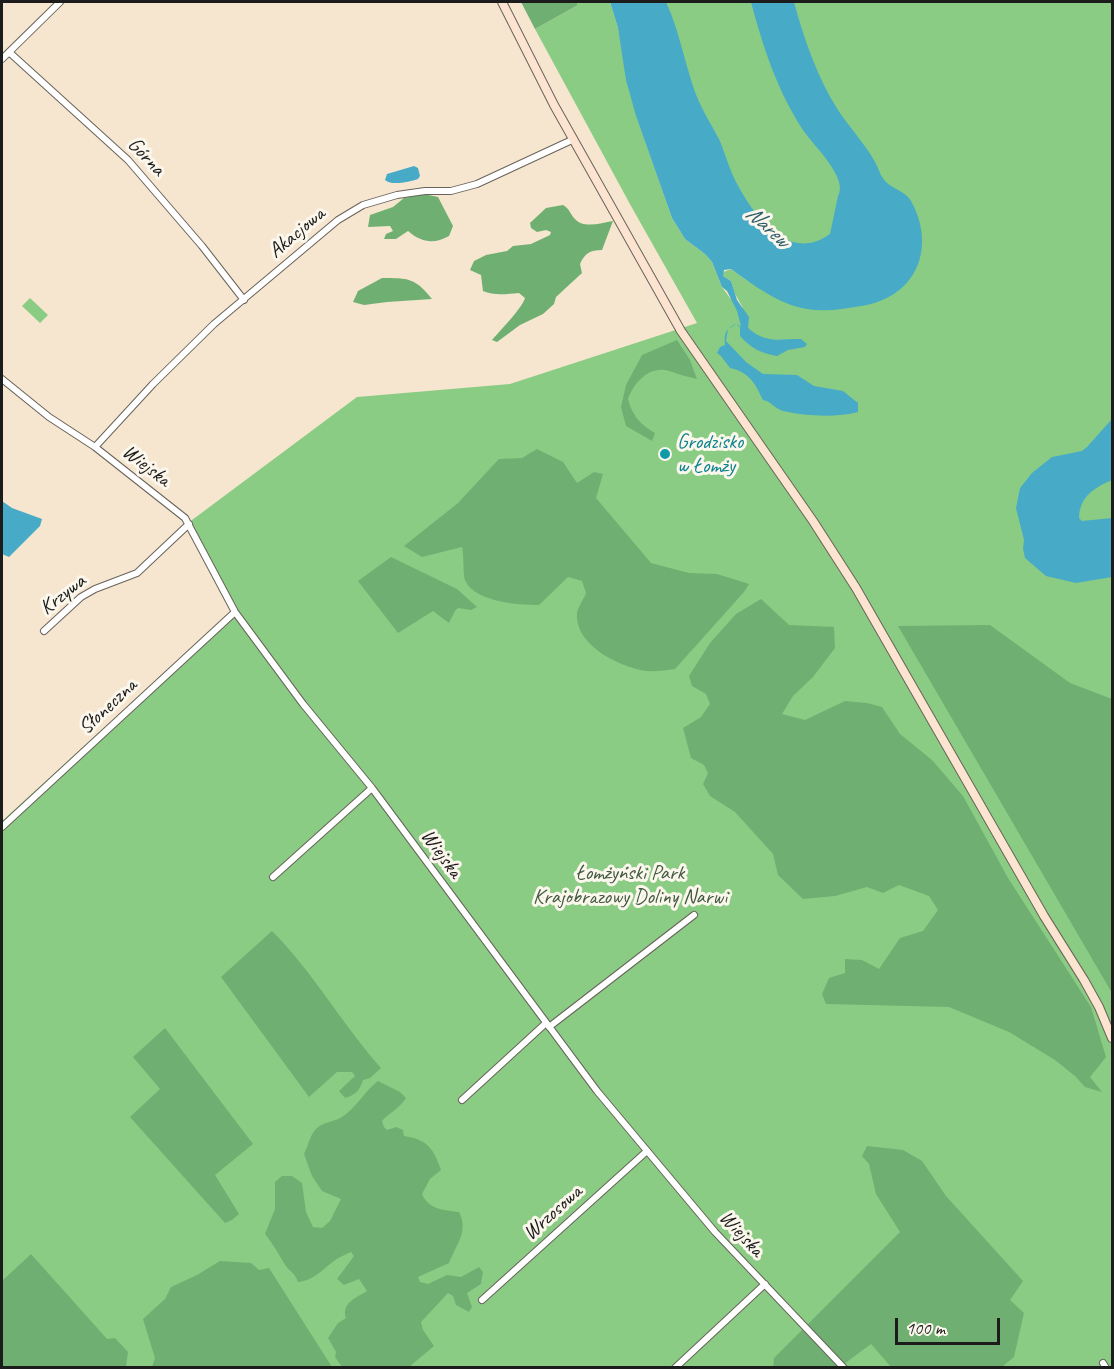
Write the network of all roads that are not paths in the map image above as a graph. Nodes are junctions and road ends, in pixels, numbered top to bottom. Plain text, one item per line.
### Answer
1 (60, 2) edge
2 (502, 2) edge
3 (9, 52) junction
4 (2, 59) edge
5 (574, 139) junction
6 (244, 300) junction
7 (2, 379) edge
8 (95, 447) junction
9 (189, 524) junction
10 (235, 612) junction
11 (44, 632) dead end
12 (372, 789) junction
13 (2, 827) edge
14 (273, 877) dead end
15 (694, 915) dead end
16 (547, 1025) junction
17 (1113, 1038) edge
18 (462, 1100) dead end
19 (647, 1151) junction
20 (765, 1284) junction
21 (482, 1300) dead end
22 (675, 1368) edge
23 (844, 1368) edge

1 - 3 street
2 - 5 street
3 - 4 street
3 - 6 street, Górna
5 - 6 street, Akacjowa
5 - 17 street
6 - 8 street, Akacjowa
7 - 8 street, Wiejska
8 - 9 street, Wiejska
9 - 10 street, Wiejska
9 - 11 street, Krzywa
10 - 12 street, Wiejska
10 - 13 street, Słoneczna
12 - 14 street
12 - 16 street, Wiejska
15 - 16 street
16 - 18 street
16 - 19 street, Wiejska
19 - 20 street, Wiejska
19 - 21 street, Wrzosowa
20 - 22 street
20 - 23 street, Wiejska

